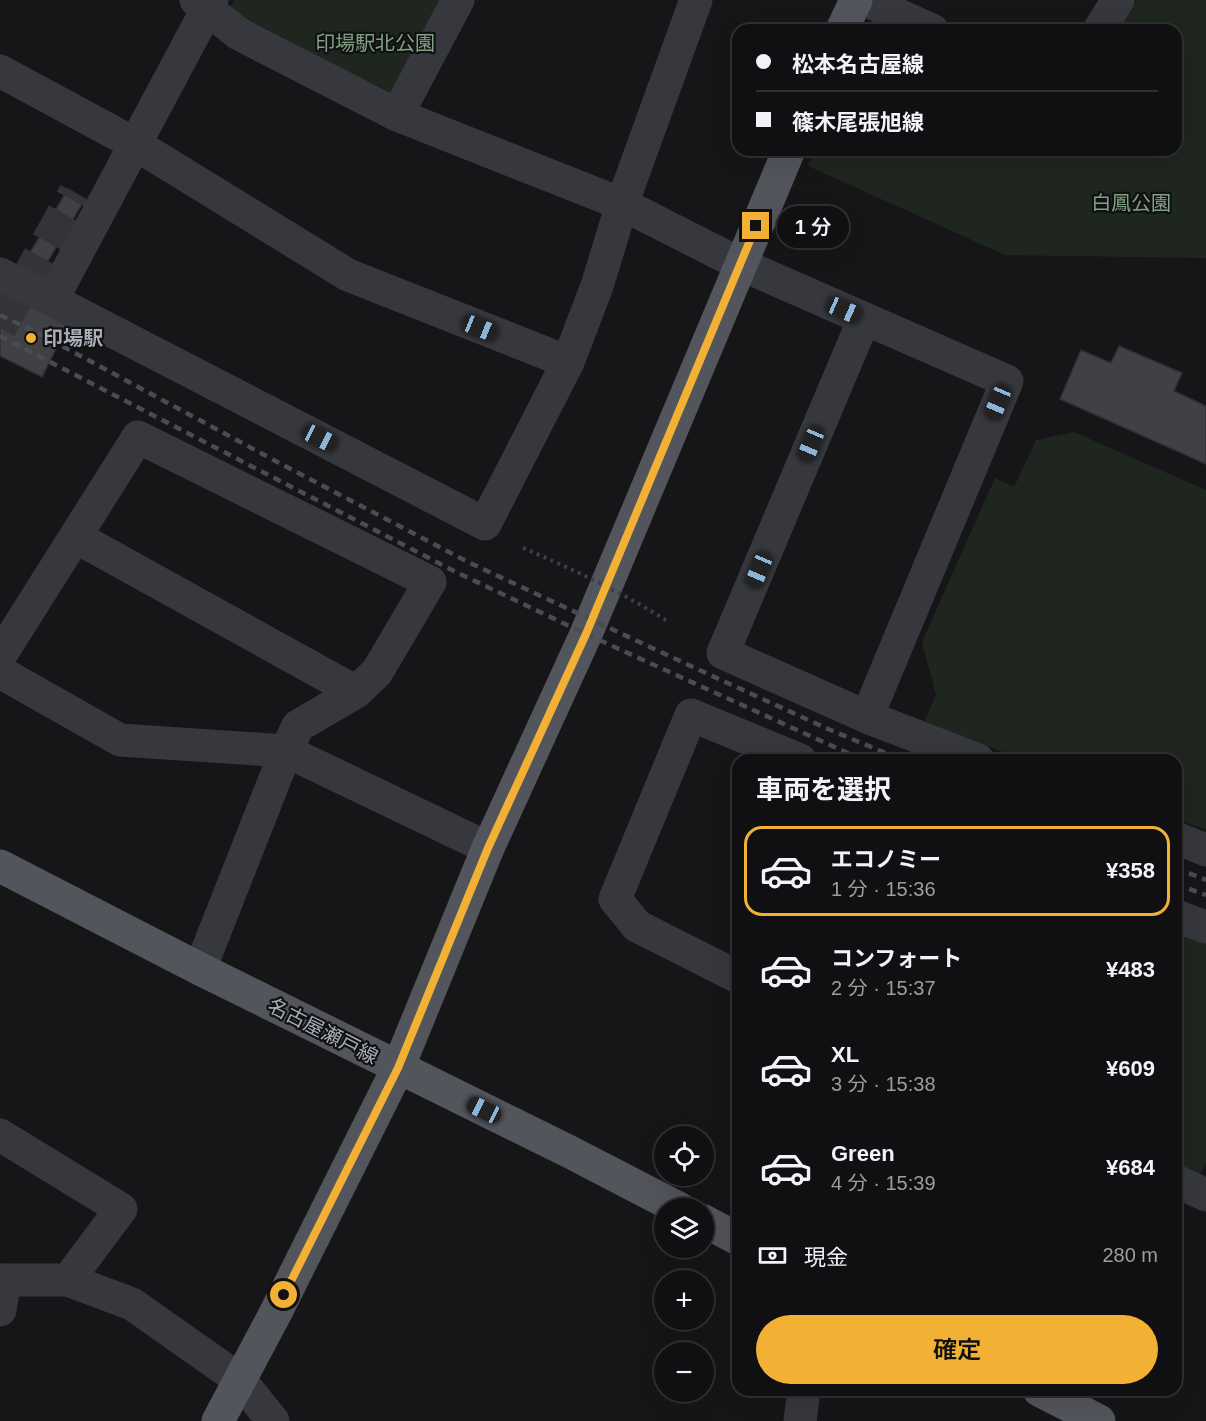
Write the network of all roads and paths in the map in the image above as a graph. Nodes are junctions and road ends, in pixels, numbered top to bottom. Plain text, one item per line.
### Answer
1 (458, 0) edge
2 (696, 0) edge
3 (856, 0) edge
4 (865, 0) edge
5 (1118, 0) edge
6 (205, 3) edge
7 (845, 24) edge
8 (919, 24) edge
9 (1103, 24) edge
10 (0, 71) edge
11 (397, 115) junction
12 (135, 144) junction
13 (786, 156) edge
14 (622, 204) junction
15 (740, 264) junction
16 (0, 274) edge
17 (52, 300) junction
18 (864, 319) junction
19 (568, 362) junction
20 (75, 537) junction
21 (523, 548) dead end
22 (667, 621) dead end
23 (0, 656) edge
24 (0, 672) edge
25 (356, 692) junction
26 (867, 717) junction
27 (286, 751) junction
28 (785, 754) edge
29 (963, 754) edge
30 (1182, 840) edge
31 (488, 848) junction
32 (1206, 850) edge
33 (0, 866) edge
34 (1182, 918) edge
35 (1206, 927) edge
36 (200, 969) junction
37 (732, 974) edge
38 (398, 1068) junction
39 (0, 1135) edge
40 (659, 1198) edge
41 (714, 1226) edge
42 (732, 1236) edge
43 (68, 1280) junction
44 (2, 1290) edge
45 (240, 1380) junction
46 (803, 1396) edge
47 (1051, 1396) edge
48 (218, 1421) edge
49 (273, 1421) edge
50 (800, 1421) edge
51 (1099, 1421) edge

1 - 11 street
2 - 14 street
3 - 7 main road
4 - 8 street
5 - 9 street
6 - 11 street
6 - 12 street
10 - 12 street
11 - 14 street
12 - 17 street
12 - 19 street
13 - 15 main road
14 - 15 street
14 - 19 street
15 - 18 street
15 - 31 main road
16 - 17 street
17 - 19 street
18 - 26 street
18 - 26 street
20 - 23 street
20 - 25 street
20 - 25 street
21 - 22 path, bridge
24 - 27 street
25 - 27 street
26 - 29 street
27 - 31 street
27 - 36 street
28 - 37 street
30 - 32 street
31 - 38 main road
33 - 36 main road, 名古屋瀬戸線
34 - 35 street
36 - 38 main road, 名古屋瀬戸線
38 - 40 main road, 名古屋瀬戸線
38 - 45 main road
39 - 43 street
41 - 42 main road
43 - 44 street
43 - 45 street
45 - 48 main road
45 - 49 street
46 - 50 street
47 - 51 main road

